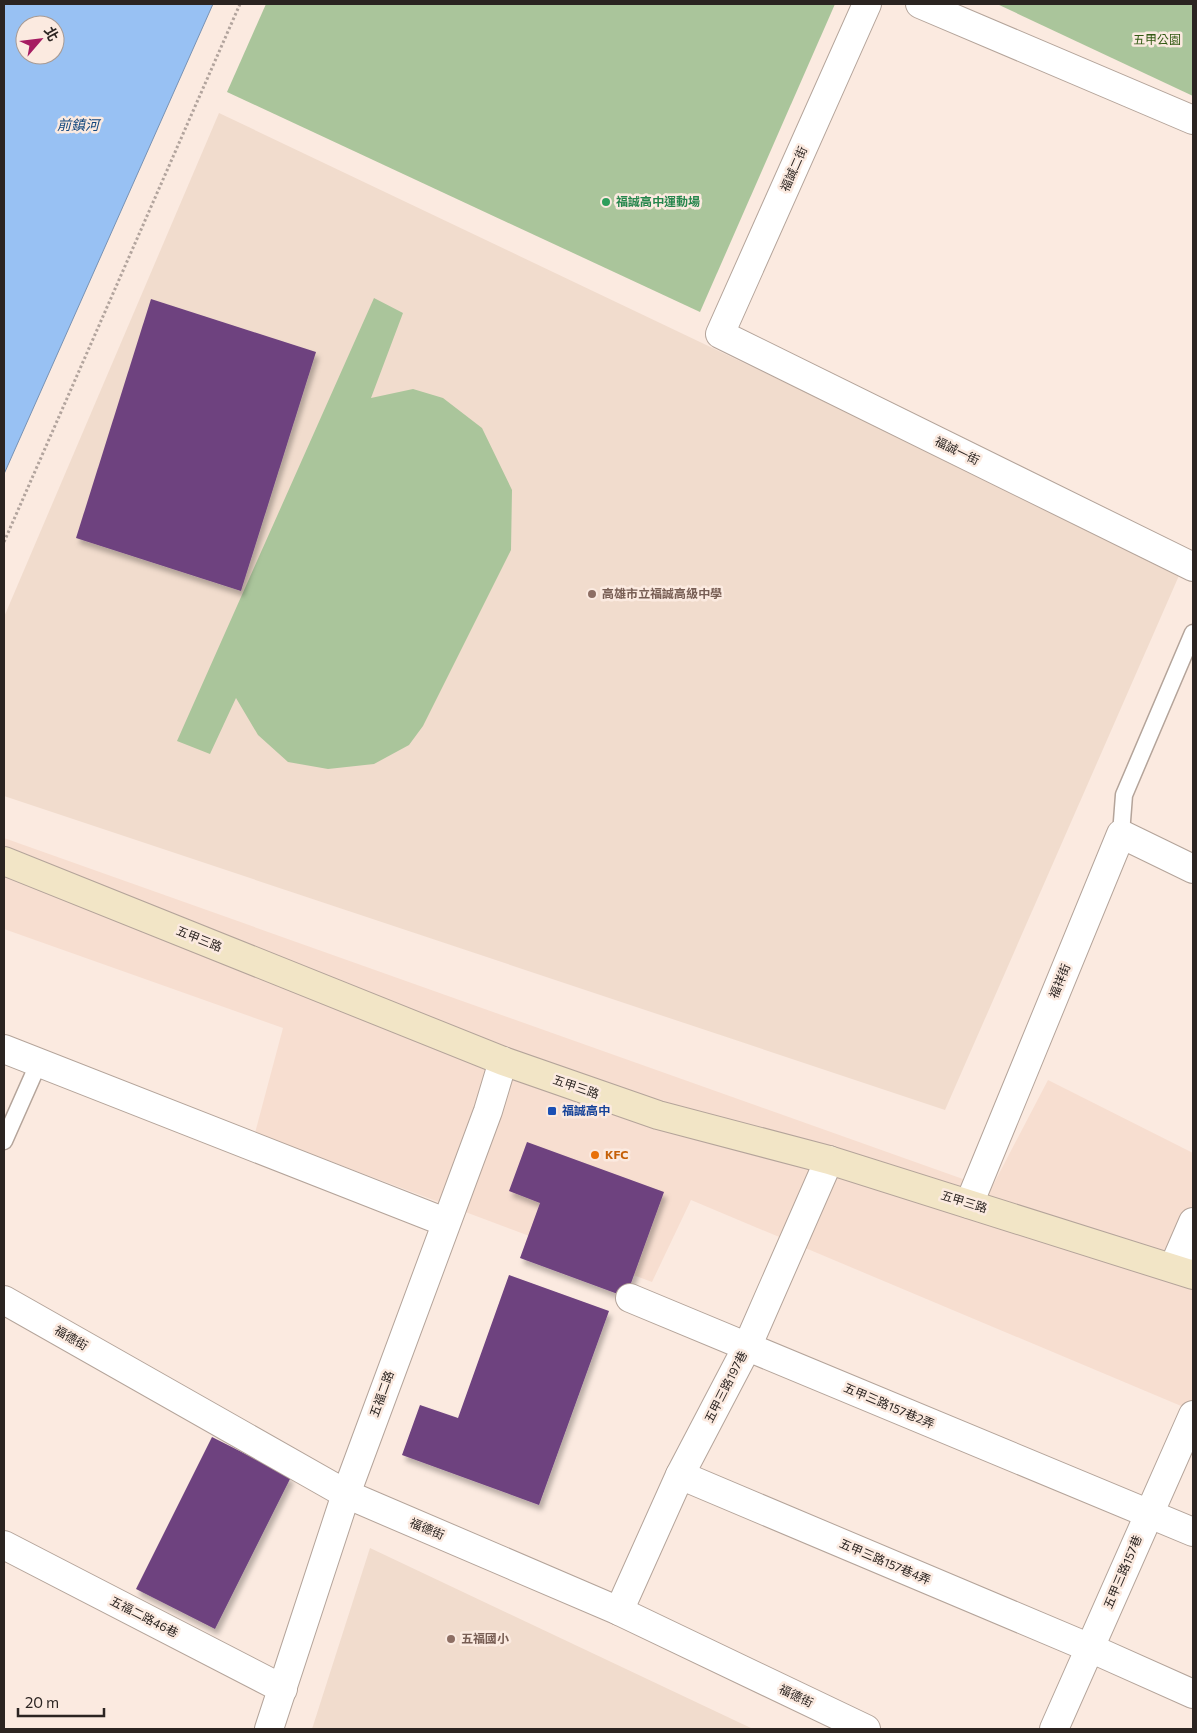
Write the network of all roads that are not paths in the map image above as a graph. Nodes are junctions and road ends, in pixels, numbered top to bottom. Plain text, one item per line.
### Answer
1 (868, 4) edge
2 (920, 4) edge
3 (1193, 120) edge
4 (720, 334) joint
5 (1193, 567) edge
6 (1193, 633) edge
7 (1120, 834) junction
8 (4, 861) edge
9 (1193, 869) edge
10 (4, 1049) edge
11 (504, 1061) junction
12 (39, 1062) junction
13 (4, 1141) edge
14 (829, 1160) junction
15 (968, 1204) junction
16 (445, 1222) junction
17 (1193, 1222) edge
18 (1183, 1271) edge
19 (630, 1298) dead end
20 (4, 1300) edge
21 (747, 1347) junction
22 (1193, 1415) edge
23 (680, 1475) junction
24 (346, 1494) junction
25 (1148, 1513) junction
26 (1193, 1532) edge
27 (4, 1545) edge
28 (619, 1610) junction
29 (1090, 1648) junction
30 (284, 1689) junction
31 (1193, 1694) edge
32 (270, 1729) edge
33 (866, 1729) edge
34 (1054, 1729) edge

1 - 4 street, 福誠二街
2 - 3 street
4 - 5 street, 福誠一街
6 - 7 lane
7 - 9 street
7 - 15 street, 福祥街
8 - 11 main road, 五甲三路
10 - 12 street
11 - 14 main road, 五甲三路
11 - 16 street, 五福二路
12 - 13 lane
12 - 16 street
14 - 15 main road, 五甲三路
14 - 21 street, 五甲三路197巷
15 - 18 main road, 五甲三路
16 - 24 street, 五福二路
17 - 18 street
19 - 21 street, 五甲三路157巷2弄
20 - 24 street, 福德街
21 - 23 street, 五甲三路197巷
21 - 25 street, 五甲三路157巷2弄
22 - 25 street, 五甲三路157巷
23 - 28 street, 五甲三路197巷
23 - 29 street, 五甲三路157巷4弄
24 - 28 street, 福德街
24 - 30 street, 五福二路
25 - 26 street, 五甲三路157巷2弄
25 - 29 street, 五甲三路157巷
27 - 30 street, 五福二路46巷
28 - 33 street, 福德街
29 - 31 street, 五甲三路157巷4弄
29 - 34 street, 五甲三路157巷
30 - 32 street, 五福二路

